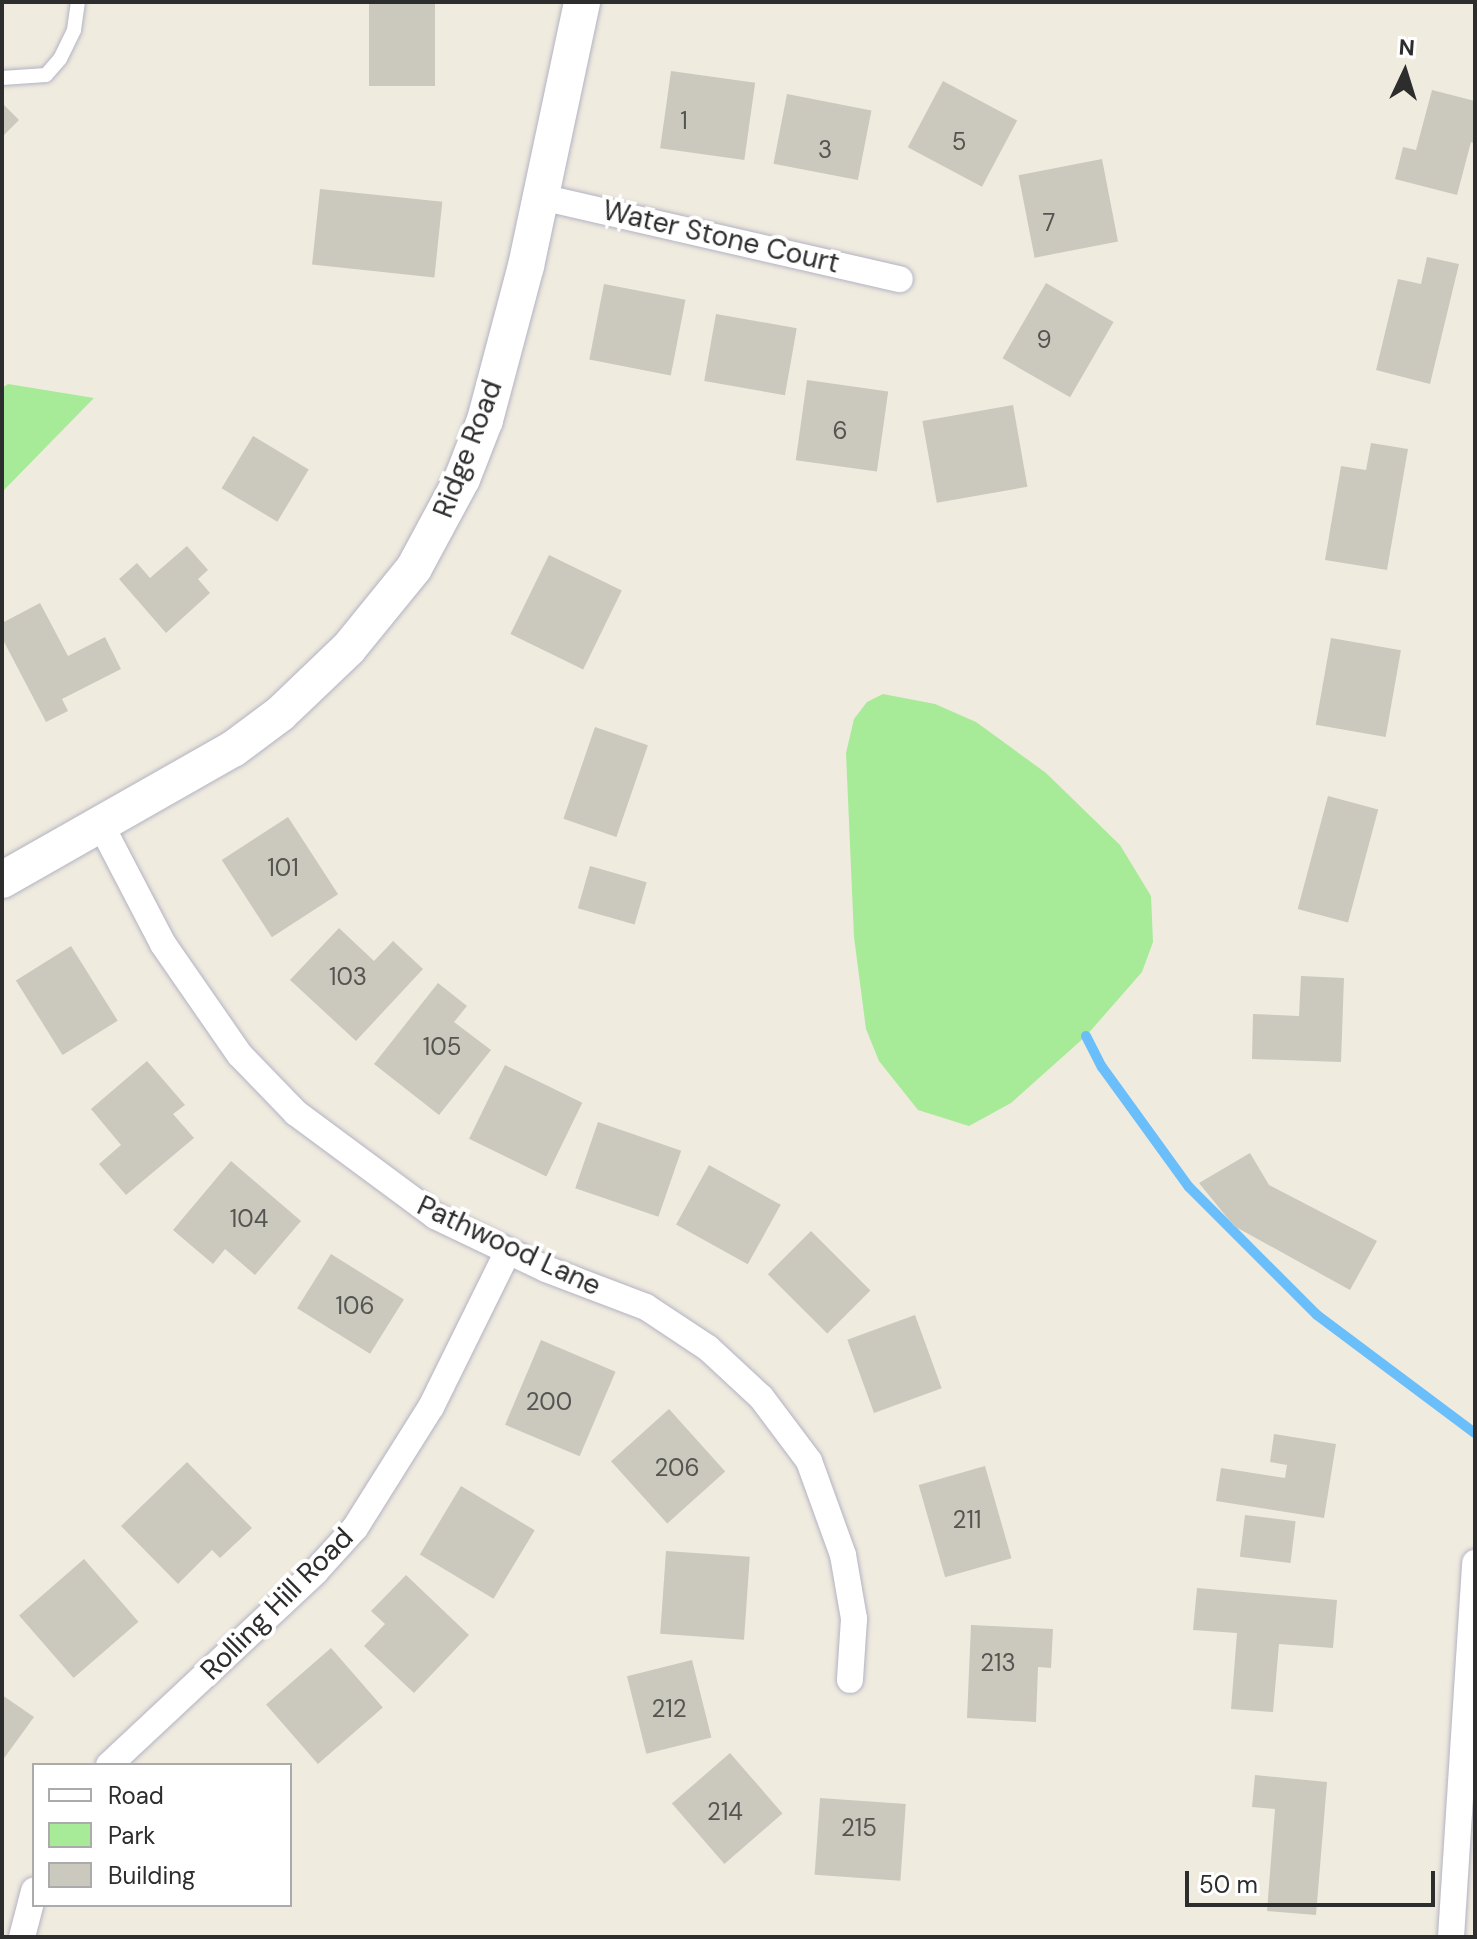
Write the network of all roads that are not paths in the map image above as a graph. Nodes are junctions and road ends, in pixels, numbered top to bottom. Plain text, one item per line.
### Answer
1 (78, 2) edge
2 (582, 2) edge
3 (2, 78) edge
4 (541, 197) junction
5 (900, 279) dead end
6 (101, 825) junction
7 (2, 880) edge
8 (508, 1251) junction
9 (1475, 1563) edge
10 (850, 1680) dead end
11 (111, 1763) edge
12 (32, 1899) edge
13 (22, 1937) edge
14 (1451, 1937) edge

1 - 3 lane
2 - 4 street, Ridge Road
4 - 5 street, Water Stone Court
4 - 6 street, Ridge Road
6 - 7 street, Ridge Road
6 - 8 street, Pathwood Lane
8 - 10 street, Pathwood Lane
8 - 11 street, Rolling Hill Road
9 - 14 street
12 - 13 street

